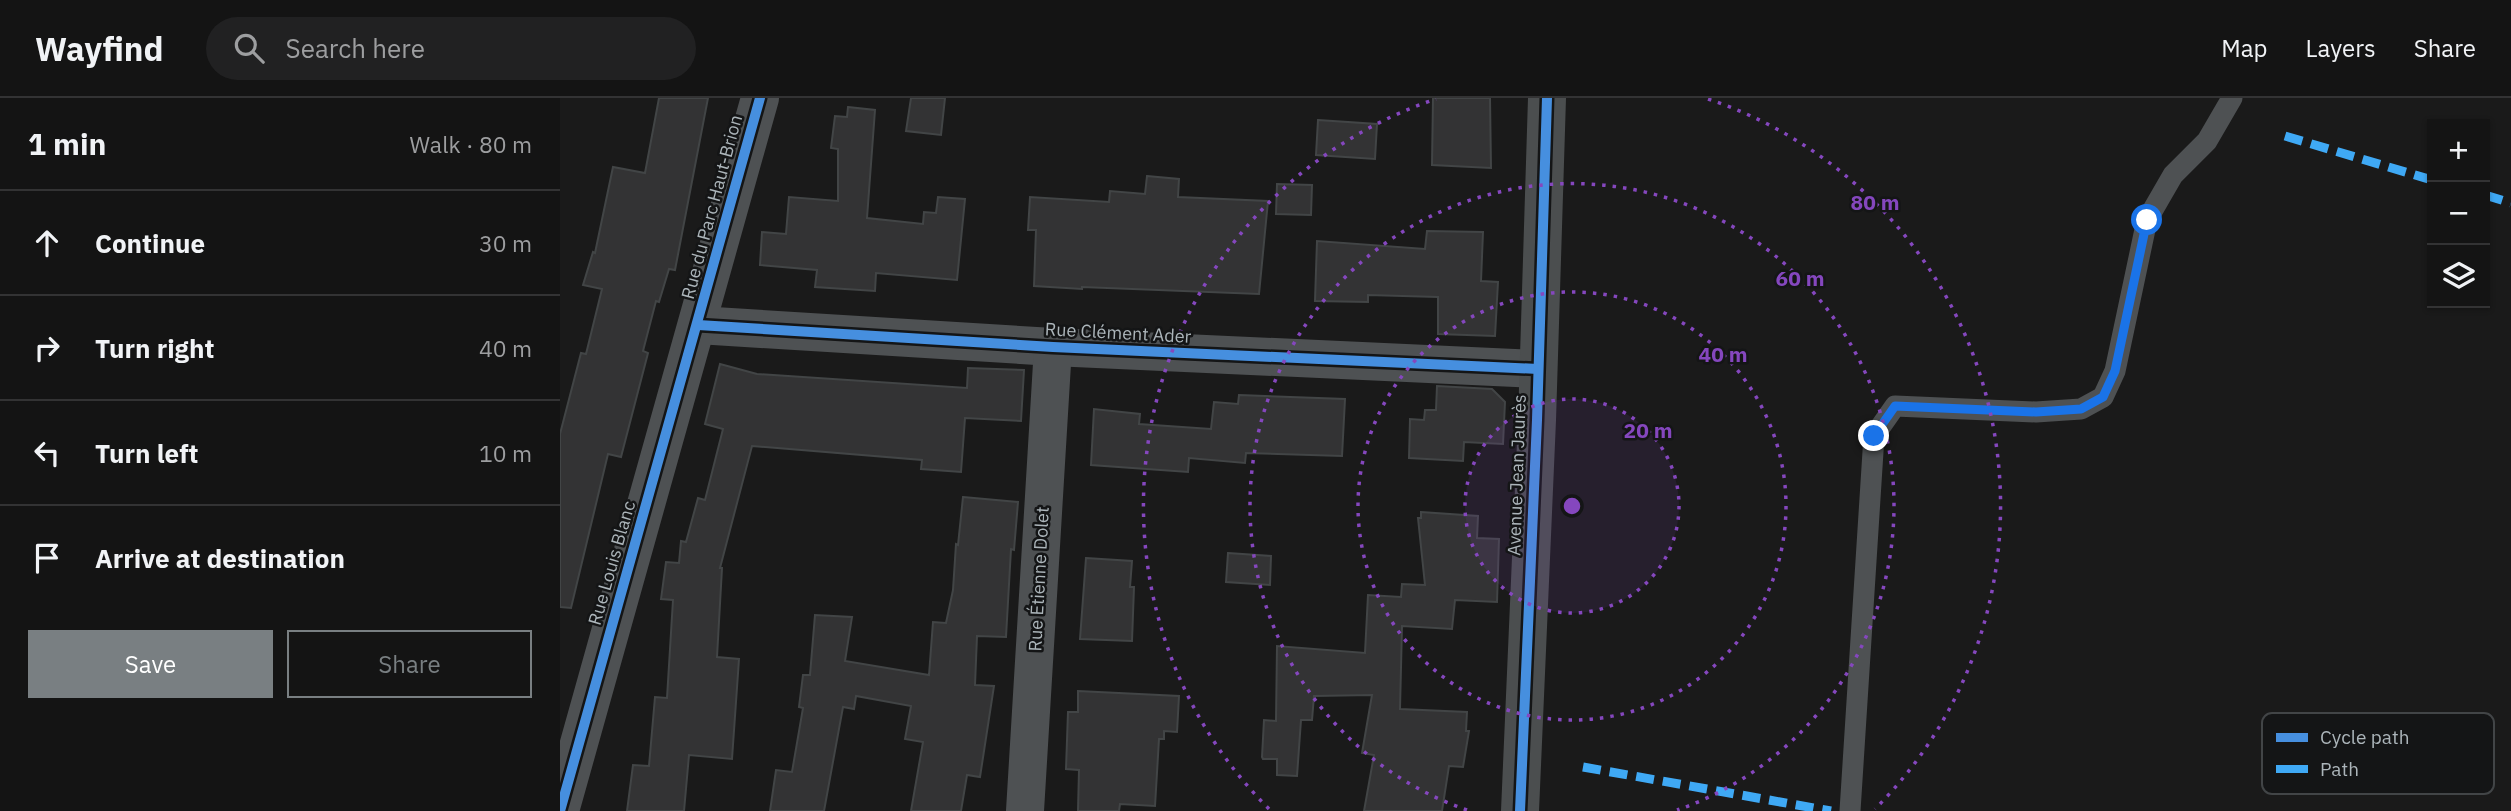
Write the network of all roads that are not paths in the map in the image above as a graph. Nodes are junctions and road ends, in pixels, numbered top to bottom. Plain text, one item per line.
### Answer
1 (760, 98) edge
2 (1547, 98) edge
3 (2232, 98) edge
4 (698, 325) junction
5 (1053, 347) junction
6 (1538, 369) junction
7 (560, 811) edge
8 (1025, 811) edge
9 (1521, 811) edge
10 (1850, 811) edge

1 - 4 street, Rue du Parc Haut-Brion
2 - 6 main road, Avenue Jean Jaurès
3 - 10 lane
4 - 5 street, Rue Clément Ader
4 - 7 street, Rue Louis Blanc
5 - 6 street, Rue Clément Ader
5 - 8 street, Rue Étienne Dolet
6 - 9 main road, Avenue Jean Jaurès

